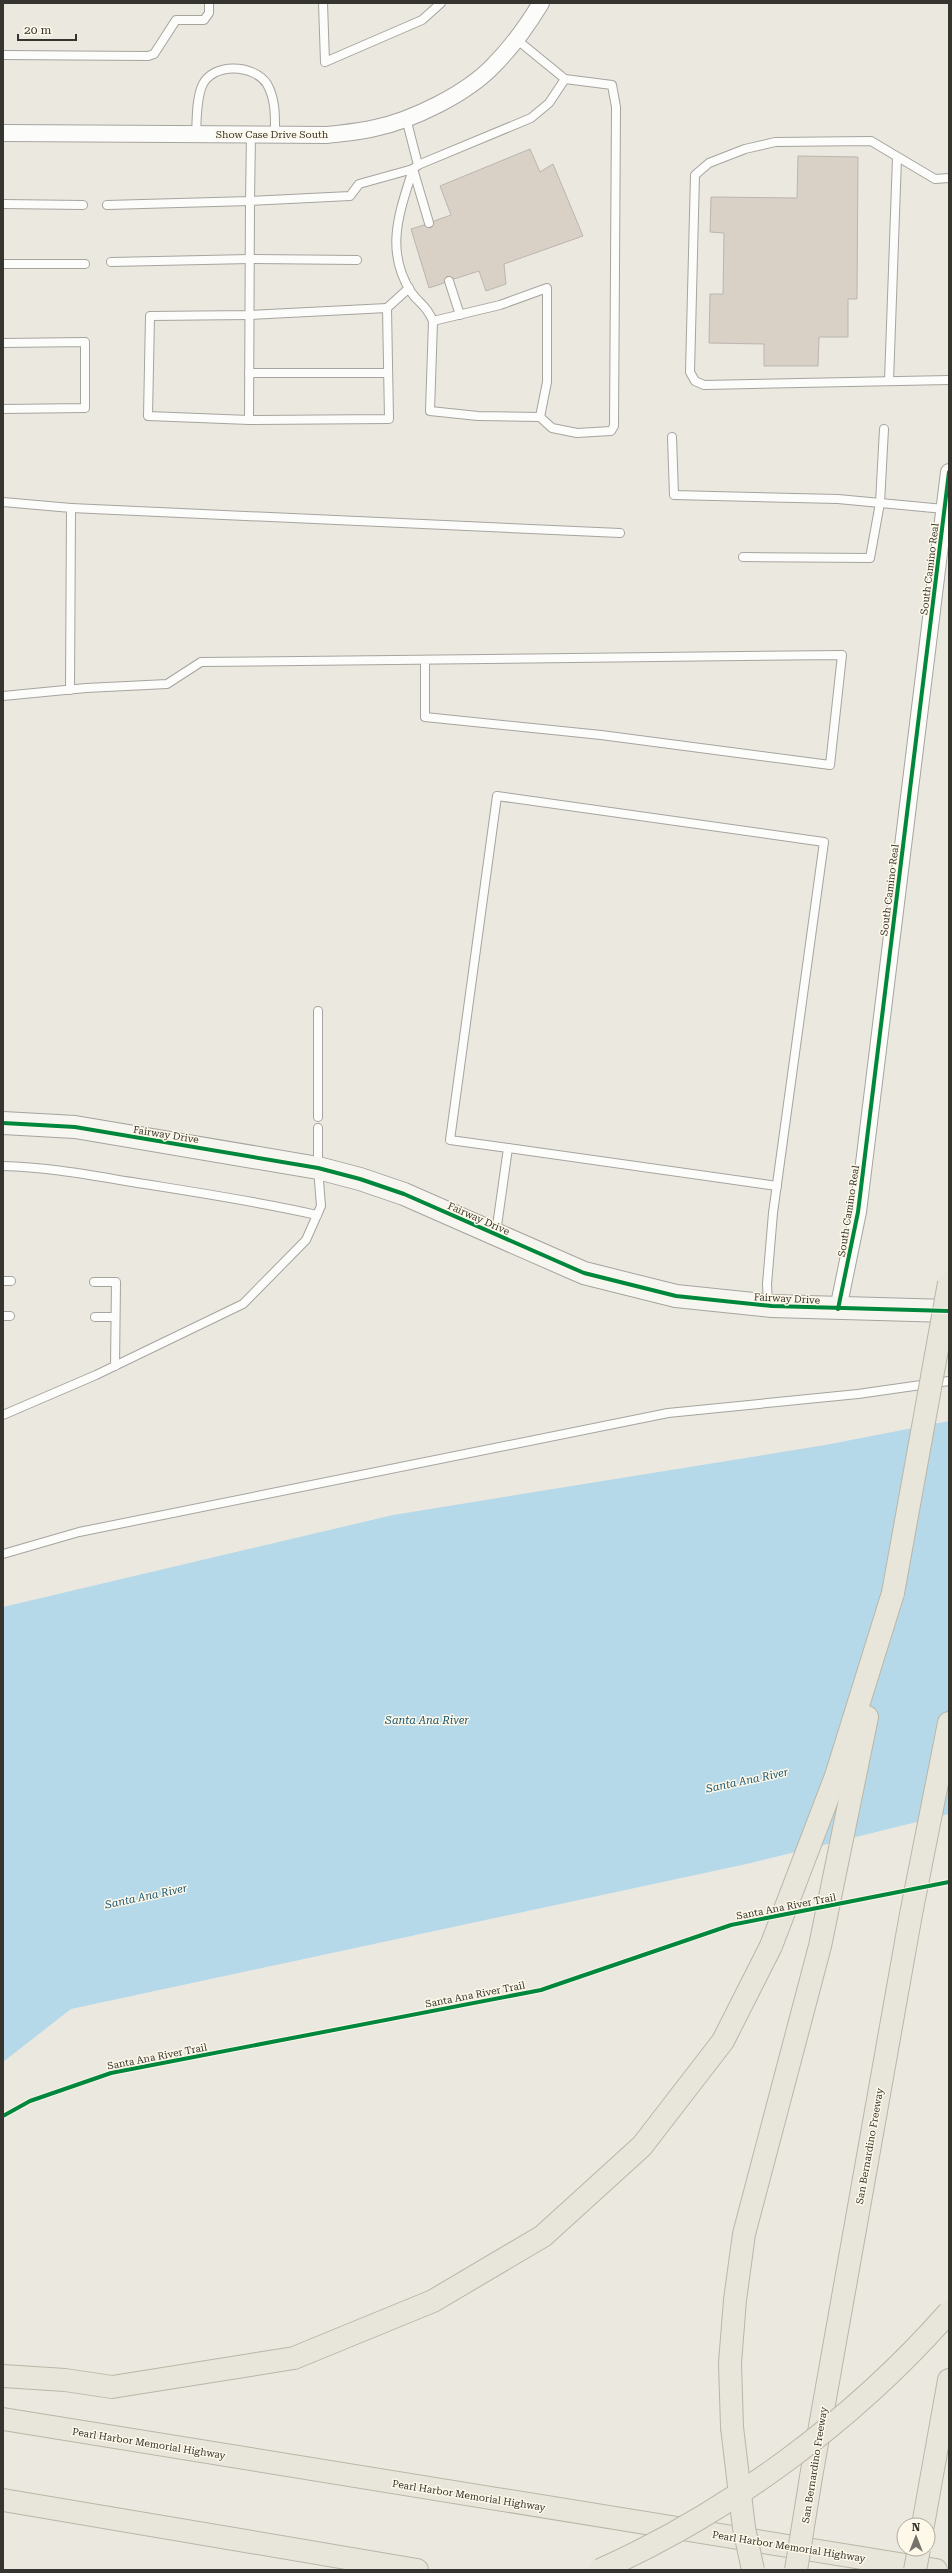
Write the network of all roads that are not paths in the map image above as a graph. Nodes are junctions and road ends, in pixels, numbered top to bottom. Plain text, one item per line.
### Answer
1 (209, 3) edge
2 (323, 3) edge
3 (441, 3) edge
4 (541, 3) edge
5 (516, 40) junction
6 (3, 55) edge
7 (565, 79) junction
8 (406, 118) junction
9 (3, 133) edge
10 (196, 134) junction
11 (251, 134) junction
12 (275, 135) junction
13 (897, 158) junction
14 (415, 167) junction
15 (949, 178) edge
16 (250, 201) junction
17 (3, 204) edge
18 (83, 205) dead end
19 (107, 205) dead end
20 (429, 223) dead end
21 (250, 259) junction
22 (357, 260) dead end
23 (111, 262) dead end
24 (3, 264) edge
25 (85, 264) dead end
26 (449, 281) dead end
27 (409, 288) junction
28 (387, 308) junction
29 (250, 315) junction
30 (460, 315) junction
31 (433, 320) junction
32 (3, 343) edge
33 (388, 373) junction
34 (249, 374) junction
35 (949, 380) edge
36 (889, 381) junction
37 (3, 409) edge
38 (540, 417) junction
39 (249, 420) junction
40 (884, 429) dead end
41 (672, 437) dead end
42 (949, 472) edge
43 (3, 502) edge
44 (880, 503) junction
45 (70, 508) junction
46 (944, 508) junction
47 (620, 533) dead end
48 (743, 557) dead end
49 (425, 661) junction
50 (70, 690) junction
51 (3, 696) edge
52 (318, 1011) dead end
53 (318, 1117) dead end
54 (3, 1123) edge
55 (318, 1128) dead end
56 (508, 1148) junction
57 (3, 1166) edge
58 (318, 1168) junction
59 (777, 1186) junction
60 (317, 1215) junction
61 (496, 1234) junction
62 (94, 1282) dead end
63 (949, 1282) edge
64 (768, 1306) junction
65 (838, 1309) junction
66 (949, 1311) edge
67 (95, 1317) dead end
68 (115, 1317) junction
69 (115, 1366) junction
70 (949, 1381) edge
71 (3, 1415) edge
72 (3, 1554) edge
73 (893, 1593) junction
74 (949, 1723) edge
75 (949, 2312) edge
76 (3, 2376) edge
77 (949, 2380) edge
78 (3, 2419) edge
79 (3, 2500) edge
80 (924, 2517) edge
81 (917, 2557) edge
82 (417, 2570) edge
83 (600, 2570) edge
84 (753, 2570) edge
85 (796, 2570) edge
86 (915, 2570) edge
87 (936, 2570) edge

1 - 6 lane
2 - 3 lane
4 - 5 street, Show Case Drive South
5 - 7 lane
5 - 8 street, Show Case Drive South
7 - 14 lane
7 - 38 lane
8 - 12 street, Show Case Drive South
8 - 14 lane
9 - 10 street, Show Case Drive South
10 - 11 street, Show Case Drive South
10 - 12 lane
11 - 12 street, Show Case Drive South
11 - 16 lane
13 - 15 lane
13 - 36 lane
13 - 36 lane
14 - 16 lane
14 - 20 lane
14 - 27 lane
16 - 19 lane
16 - 21 lane
17 - 18 lane
21 - 22 lane
21 - 23 lane
21 - 29 lane
24 - 25 lane
26 - 30 lane
27 - 28 lane
27 - 31 lane
28 - 29 lane
28 - 33 lane
29 - 34 lane
29 - 39 lane
30 - 31 lane
30 - 38 lane
31 - 38 lane
32 - 37 lane
33 - 34 lane
33 - 39 lane
34 - 39 lane
35 - 36 lane
40 - 44 lane
41 - 44 lane
42 - 46 street, South Camino Real
43 - 45 lane
44 - 46 lane
44 - 48 lane
45 - 47 lane
45 - 50 lane
46 - 65 street, South Camino Real
49 - 49 lane
49 - 50 lane
50 - 51 lane
52 - 53 lane
54 - 58 street, Fairway Drive
55 - 58 lane
56 - 59 lane
56 - 59 lane
56 - 61 lane
57 - 60 lane
58 - 60 lane
58 - 61 street, Fairway Drive
59 - 64 lane
60 - 69 lane
61 - 64 street, Fairway Drive
62 - 68 lane
63 - 73 highway, bridge
64 - 65 street, Fairway Drive
65 - 66 street, Fairway Drive
67 - 68 lane
68 - 69 lane
69 - 71 lane
70 - 72 lane
73 - 76 highway
73 - 84 highway, bridge
74 - 85 highway, San Bernardino Freeway, bridge
75 - 83 highway, bridge
77 - 80 highway
78 - 87 highway, Pearl Harbor Memorial Highway
79 - 82 highway
81 - 86 highway, bridge

